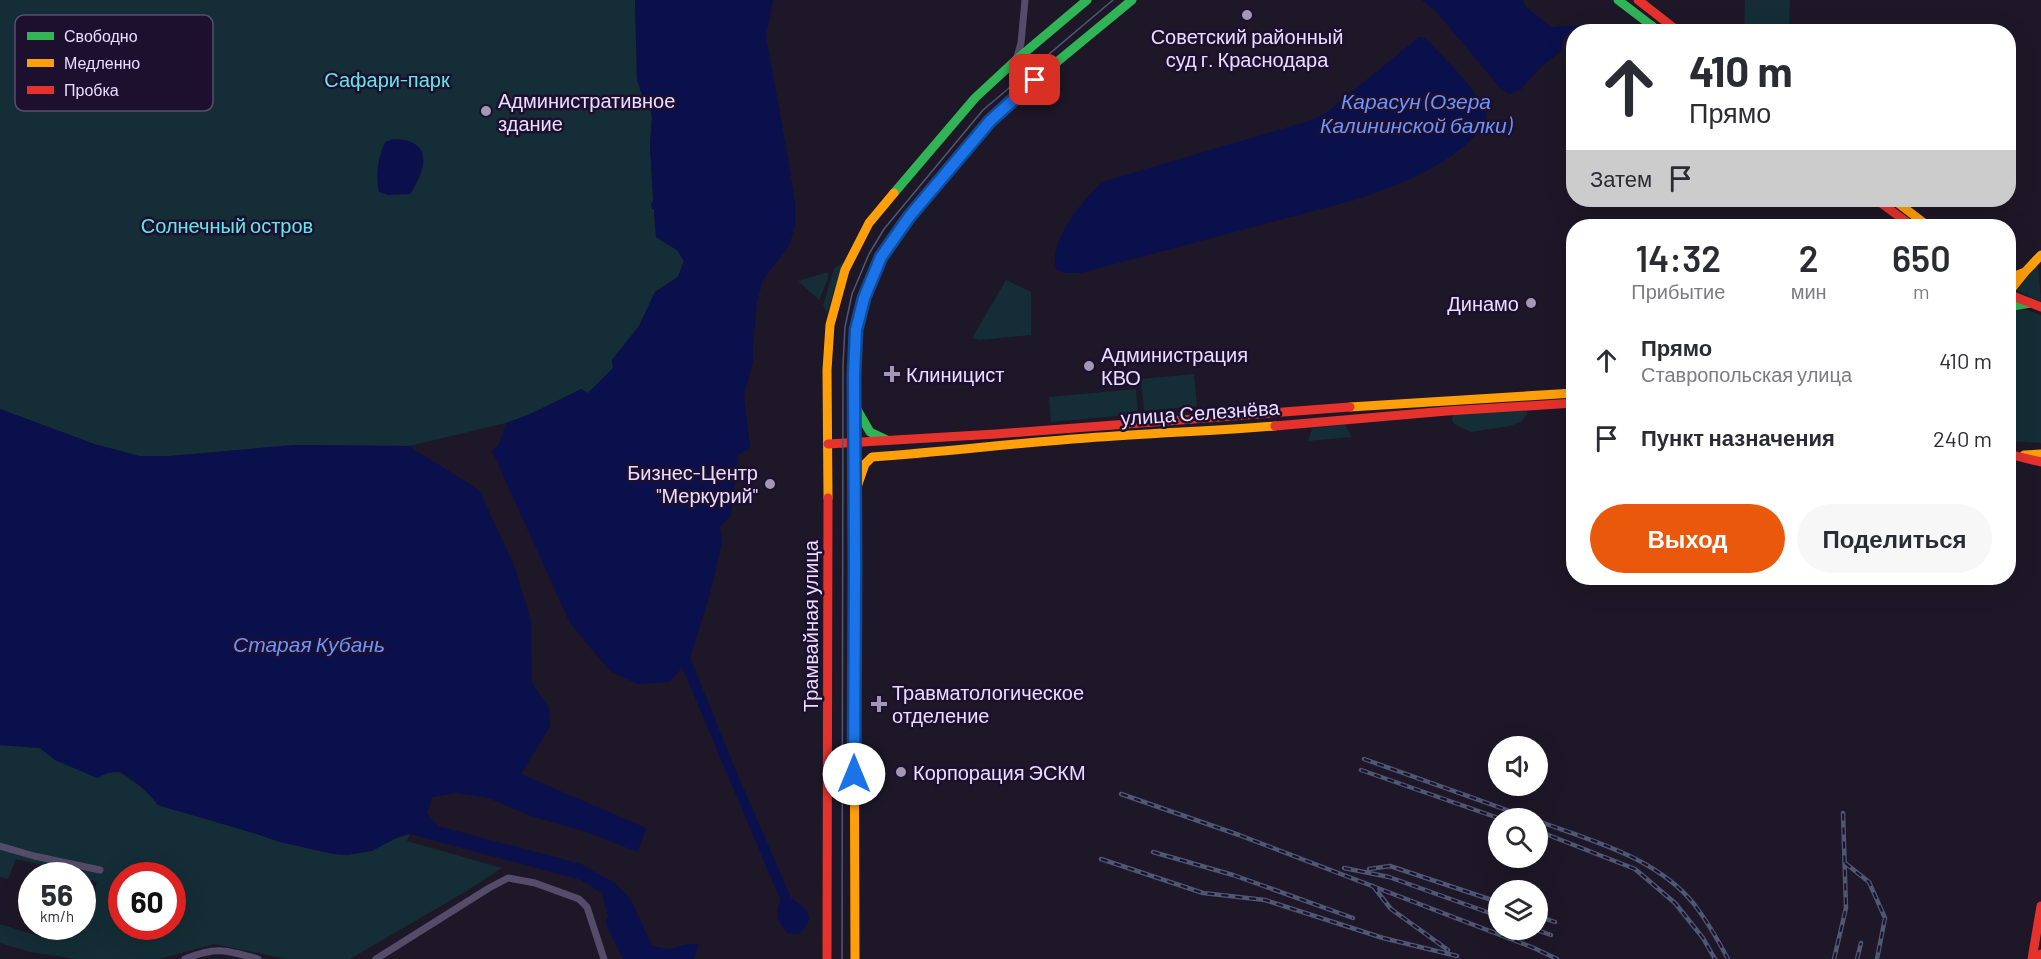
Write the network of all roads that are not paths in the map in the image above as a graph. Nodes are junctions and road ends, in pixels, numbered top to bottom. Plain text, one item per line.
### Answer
1 (1025, 0) edge
2 (1087, 0) edge
3 (1132, 0) edge
4 (1618, 0) edge
5 (1638, 0) edge
6 (1650, 24) edge
7 (1669, 24) edge
8 (1017, 59) junction
9 (1035, 80) junction
10 (1886, 207) edge
11 (1903, 207) edge
12 (1903, 219) edge
13 (1919, 219) edge
14 (2041, 255) edge
15 (2025, 272) junction
16 (2016, 276) edge
17 (2016, 283) edge
18 (2016, 296) edge
19 (2031, 303) junction
20 (2016, 306) edge
21 (2041, 307) edge
22 (1566, 393) edge
23 (1566, 404) edge
24 (854, 405) junction
25 (889, 441) junction
26 (854, 443) junction
27 (828, 444) junction
28 (2041, 454) edge
29 (2016, 455) edge
30 (2016, 456) edge
31 (2041, 462) edge
32 (855, 494) junction
33 (0, 846) edge
34 (100, 870) dead end
35 (2041, 906) edge
36 (2041, 954) edge
37 (249, 958) edge
38 (185, 959) edge
39 (258, 959) edge
40 (376, 959) edge
41 (604, 959) edge
42 (827, 959) edge
43 (855, 959) edge
44 (2032, 959) edge
45 (2040, 959) edge

1 - 8 street
2 - 8 main road, Трамвайная улица
3 - 9 main road
4 - 6 main road
5 - 7 main road
8 - 9 main road
8 - 27 main road, Трамвайная улица
9 - 24 main road
10 - 12 main road
11 - 13 main road
14 - 15 main road
15 - 16 main road
15 - 17 main road
18 - 19 main road
19 - 20 main road
19 - 21 main road
22 - 25 main road, улица Селезнёва
23 - 32 main road, улица Селезнёва
24 - 25 main road
24 - 26 main road
25 - 26 main road, улица Селезнёва
26 - 27 main road, улица Селезнёва
26 - 32 main road
27 - 42 main road, Трамвайная улица
28 - 29 main road
30 - 31 main road
32 - 43 main road
33 - 34 street
35 - 44 main road
36 - 45 main road
37 - 38 street
37 - 39 street
40 - 41 street

